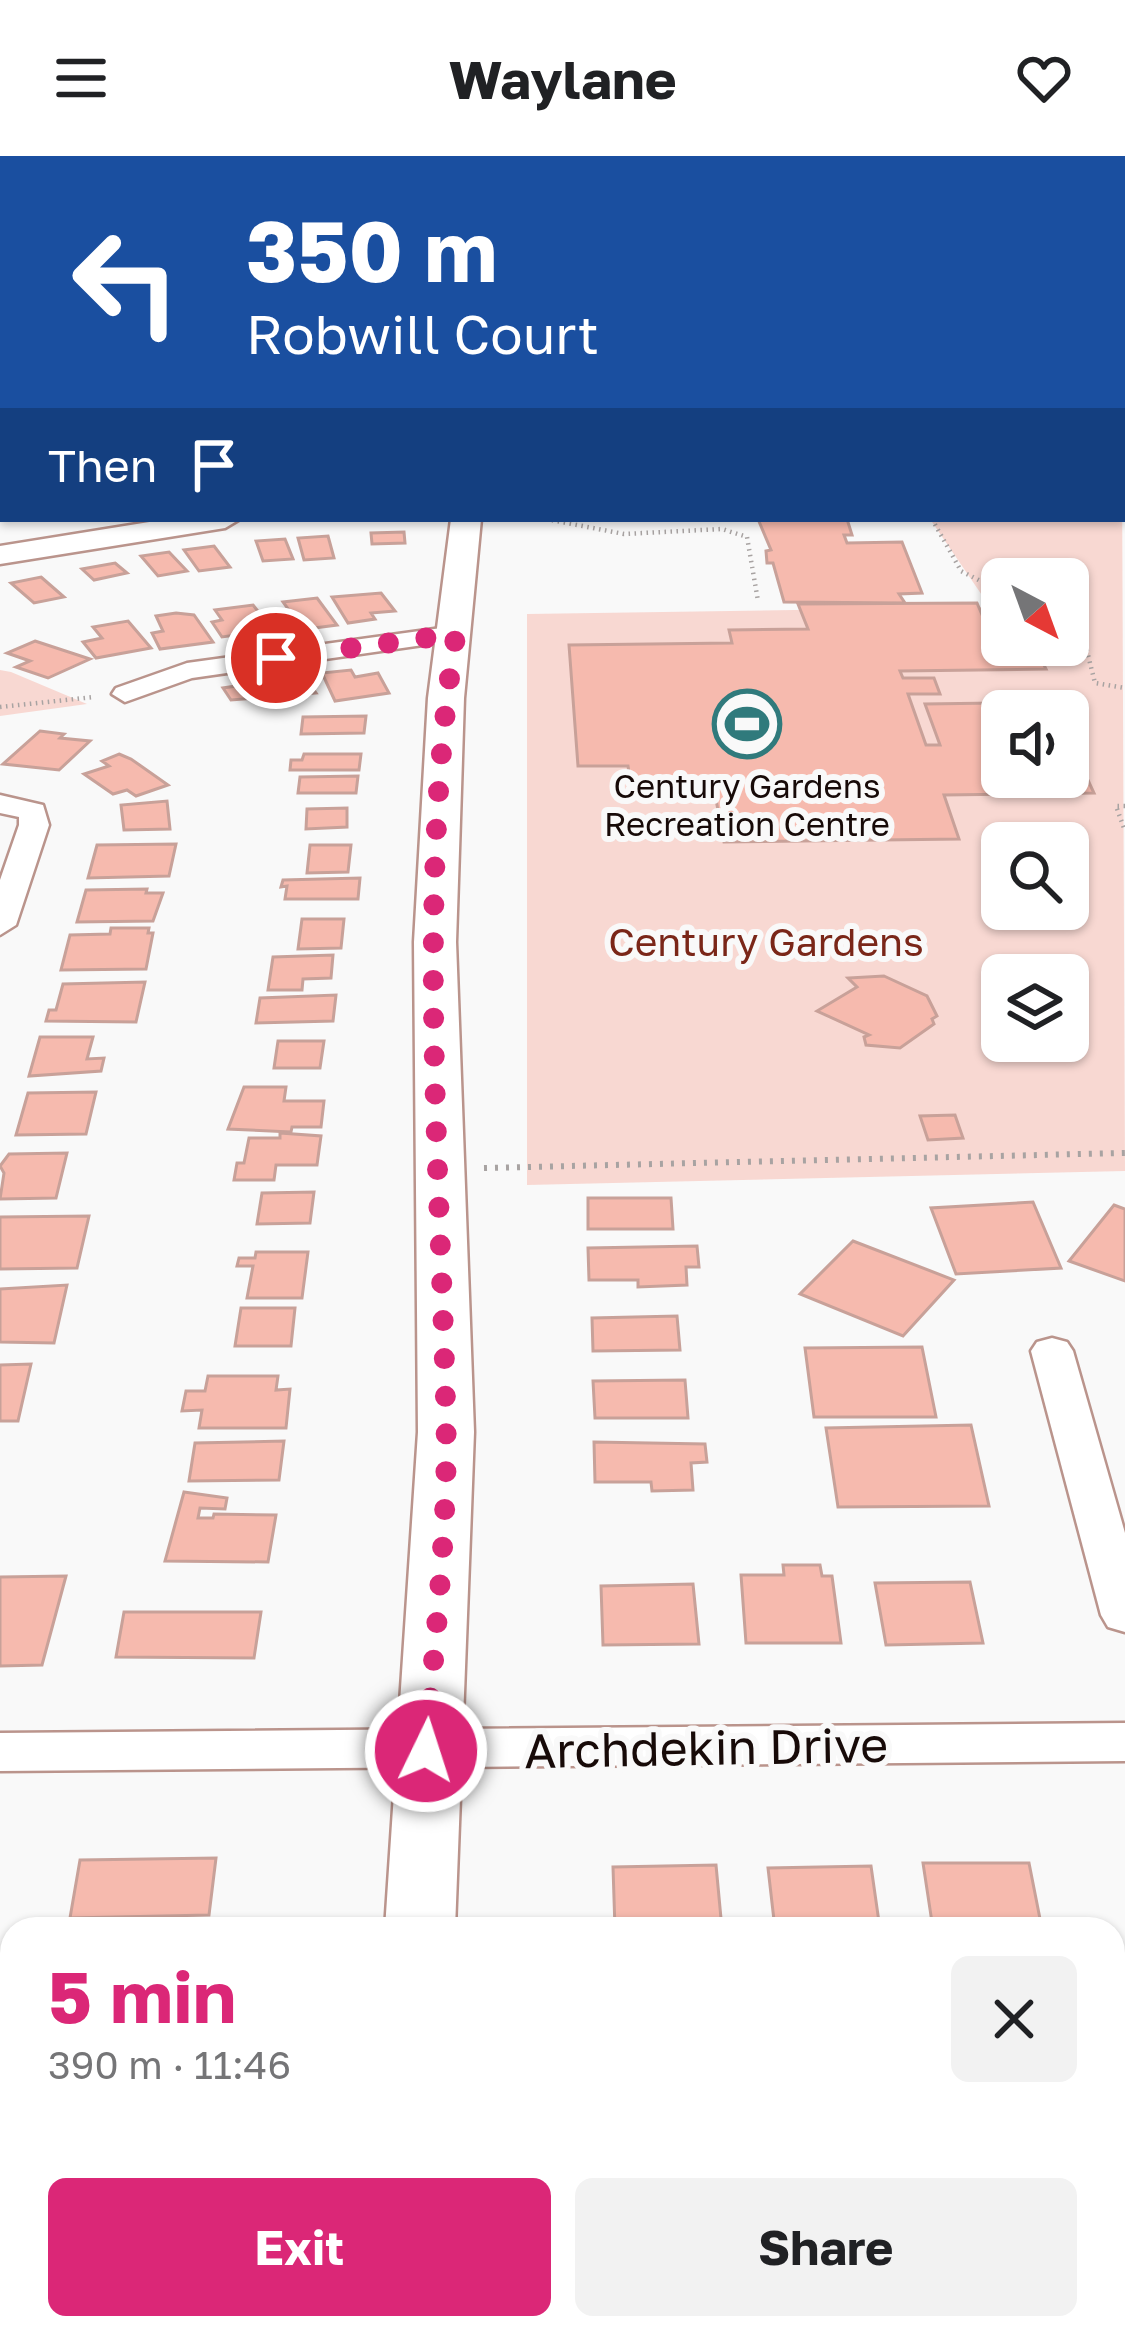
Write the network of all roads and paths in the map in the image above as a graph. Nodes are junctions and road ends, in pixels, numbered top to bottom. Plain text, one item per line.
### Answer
1 (206, 522) edge
2 (466, 522) edge
3 (562, 522) edge
4 (718, 522) edge
5 (934, 522) edge
6 (722, 529) junction
7 (0, 555) edge
8 (981, 581) edge
9 (758, 601) dead end
10 (456, 634) junction
11 (1089, 659) edge
12 (1125, 688) edge
13 (124, 694) joint
14 (0, 707) edge
15 (0, 805) edge
16 (1125, 806) edge
17 (1125, 831) edge
18 (0, 925) edge
19 (1125, 1153) edge
20 (440, 1169) junction
21 (1052, 1352) dead end
22 (1125, 1615) edge
23 (1125, 1742) edge
24 (0, 1751) edge
25 (426, 1751) junction
26 (419, 1917) edge

1 - 7 street
2 - 10 street
3 - 6 path
4 - 6 path
5 - 8 path
6 - 9 path
10 - 13 street
10 - 20 street
11 - 12 path
13 - 14 path
15 - 18 street
16 - 17 path
19 - 20 path
20 - 25 street
21 - 22 street
23 - 25 street, Archdekin Drive
24 - 25 street, Archdekin Drive
25 - 26 street

